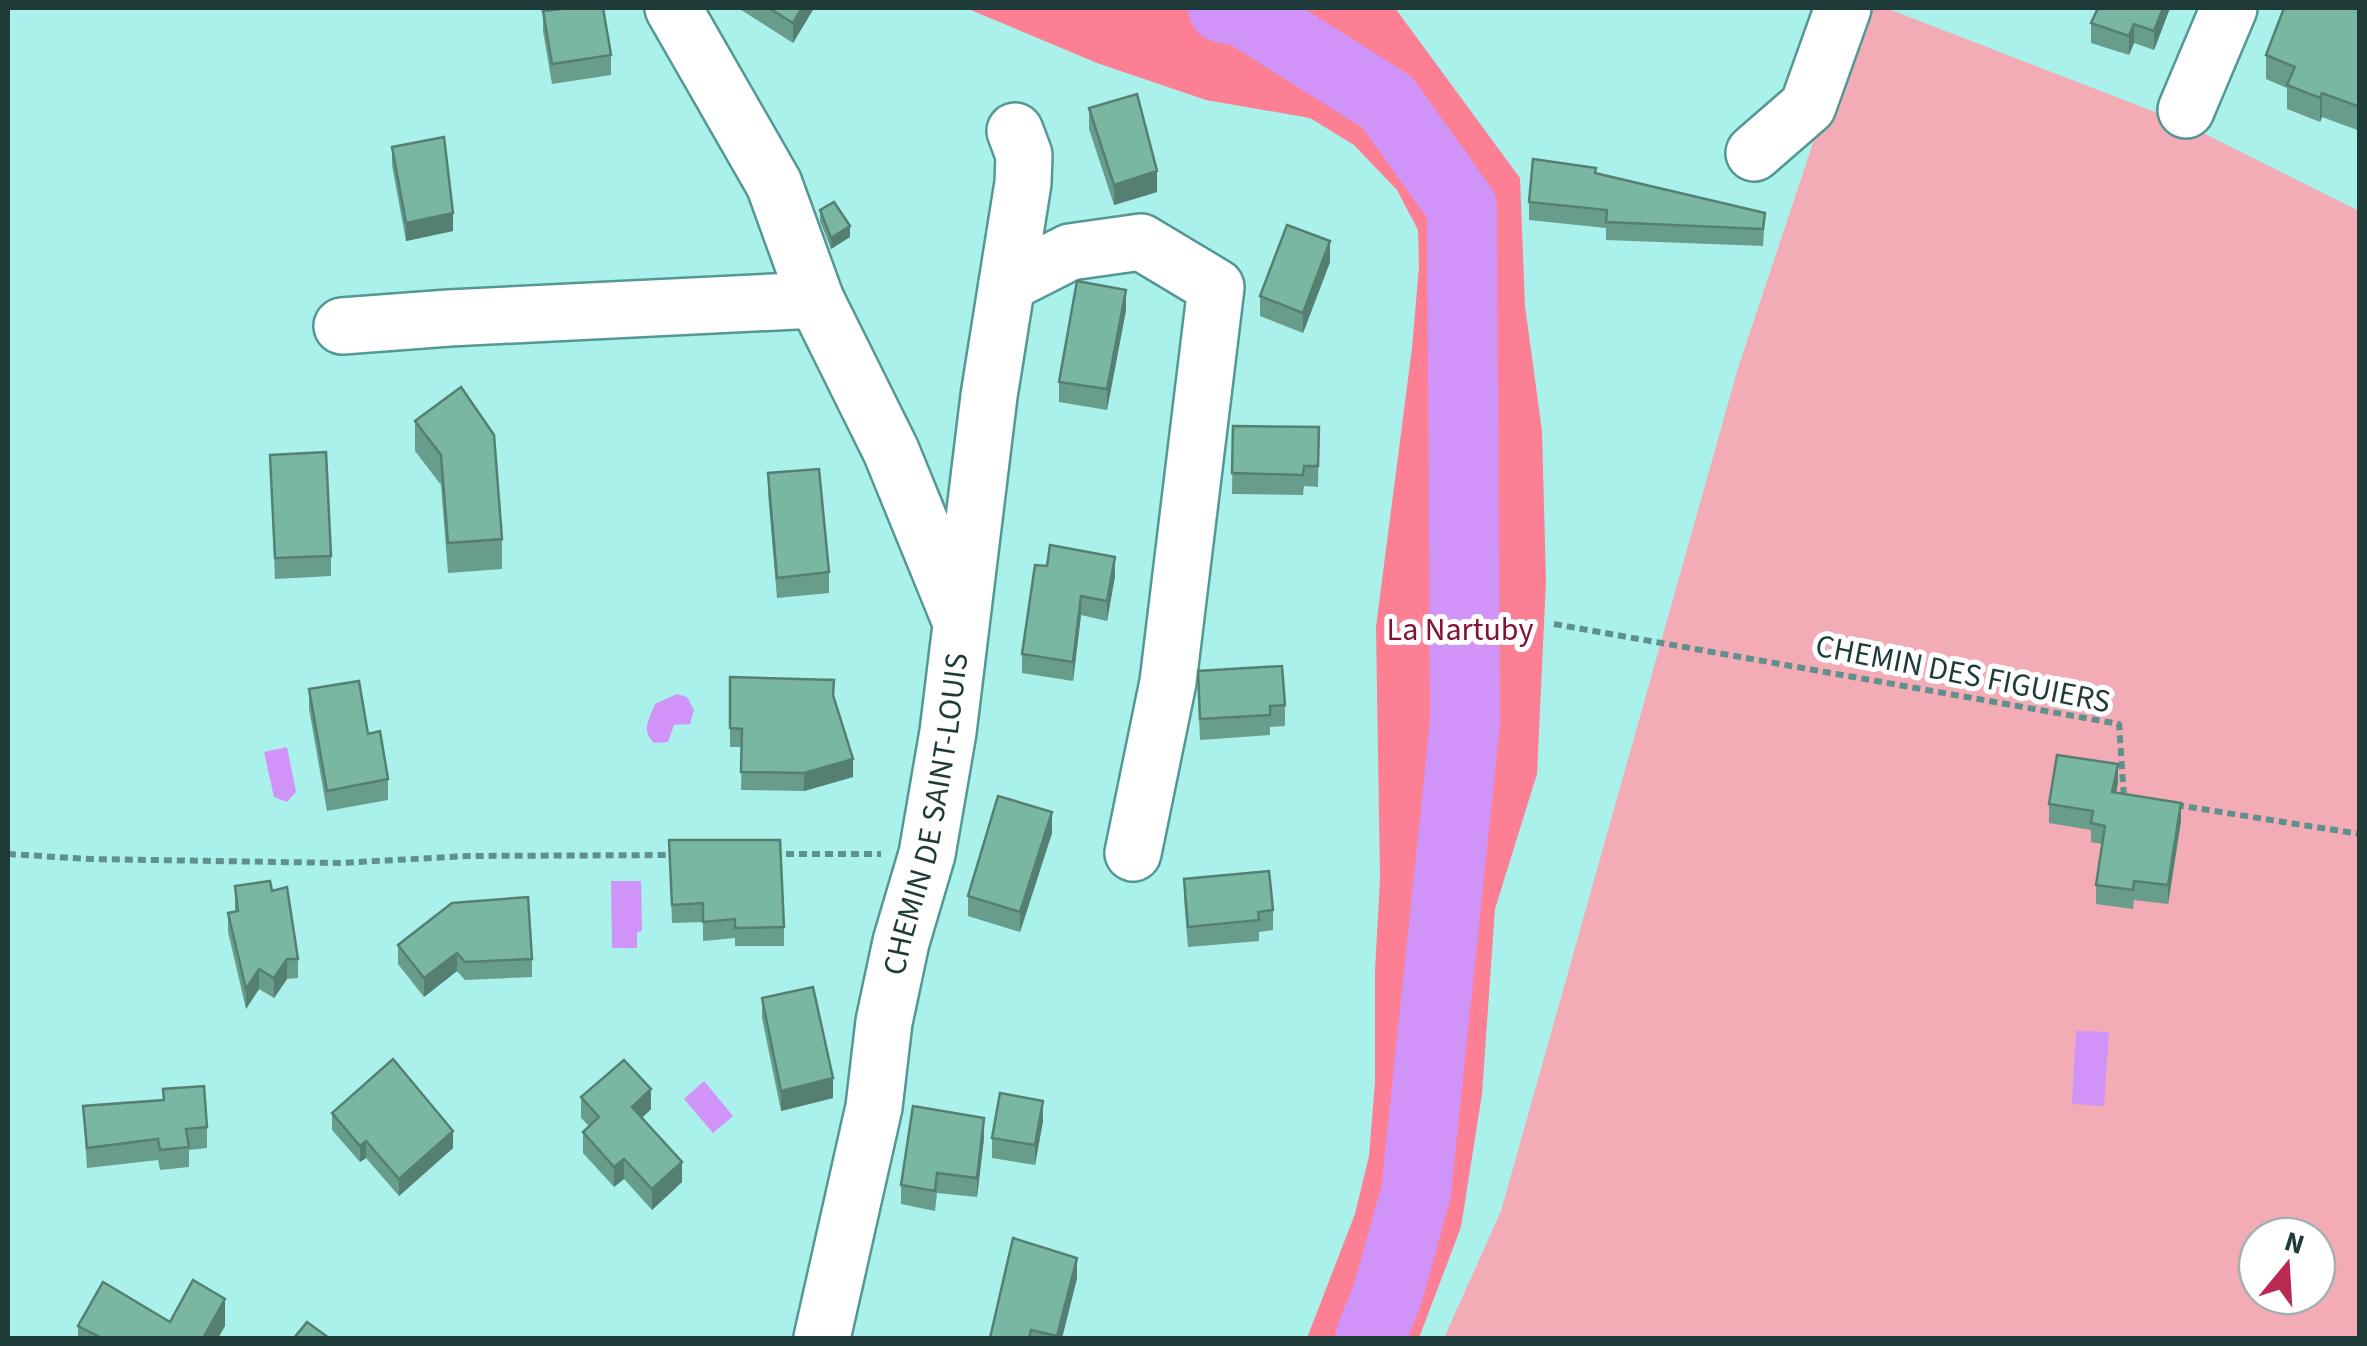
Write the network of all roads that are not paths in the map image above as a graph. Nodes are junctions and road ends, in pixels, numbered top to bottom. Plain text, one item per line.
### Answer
1 (673, 8) edge
2 (1843, 8) edge
3 (2229, 8) edge
4 (2186, 110) dead end
5 (1015, 131) dead end
6 (1754, 152) dead end
7 (1007, 284) junction
8 (816, 300) junction
9 (342, 326) dead end
10 (961, 622) junction
11 (1133, 854) dead end
12 (822, 1338) edge

1 - 8 street
2 - 6 street
3 - 4 street
5 - 7 street, CHEMIN DE SAINT-LOUIS
7 - 10 street, CHEMIN DE SAINT-LOUIS
7 - 11 street
8 - 9 street
8 - 10 street
10 - 12 street, CHEMIN DE SAINT-LOUIS

